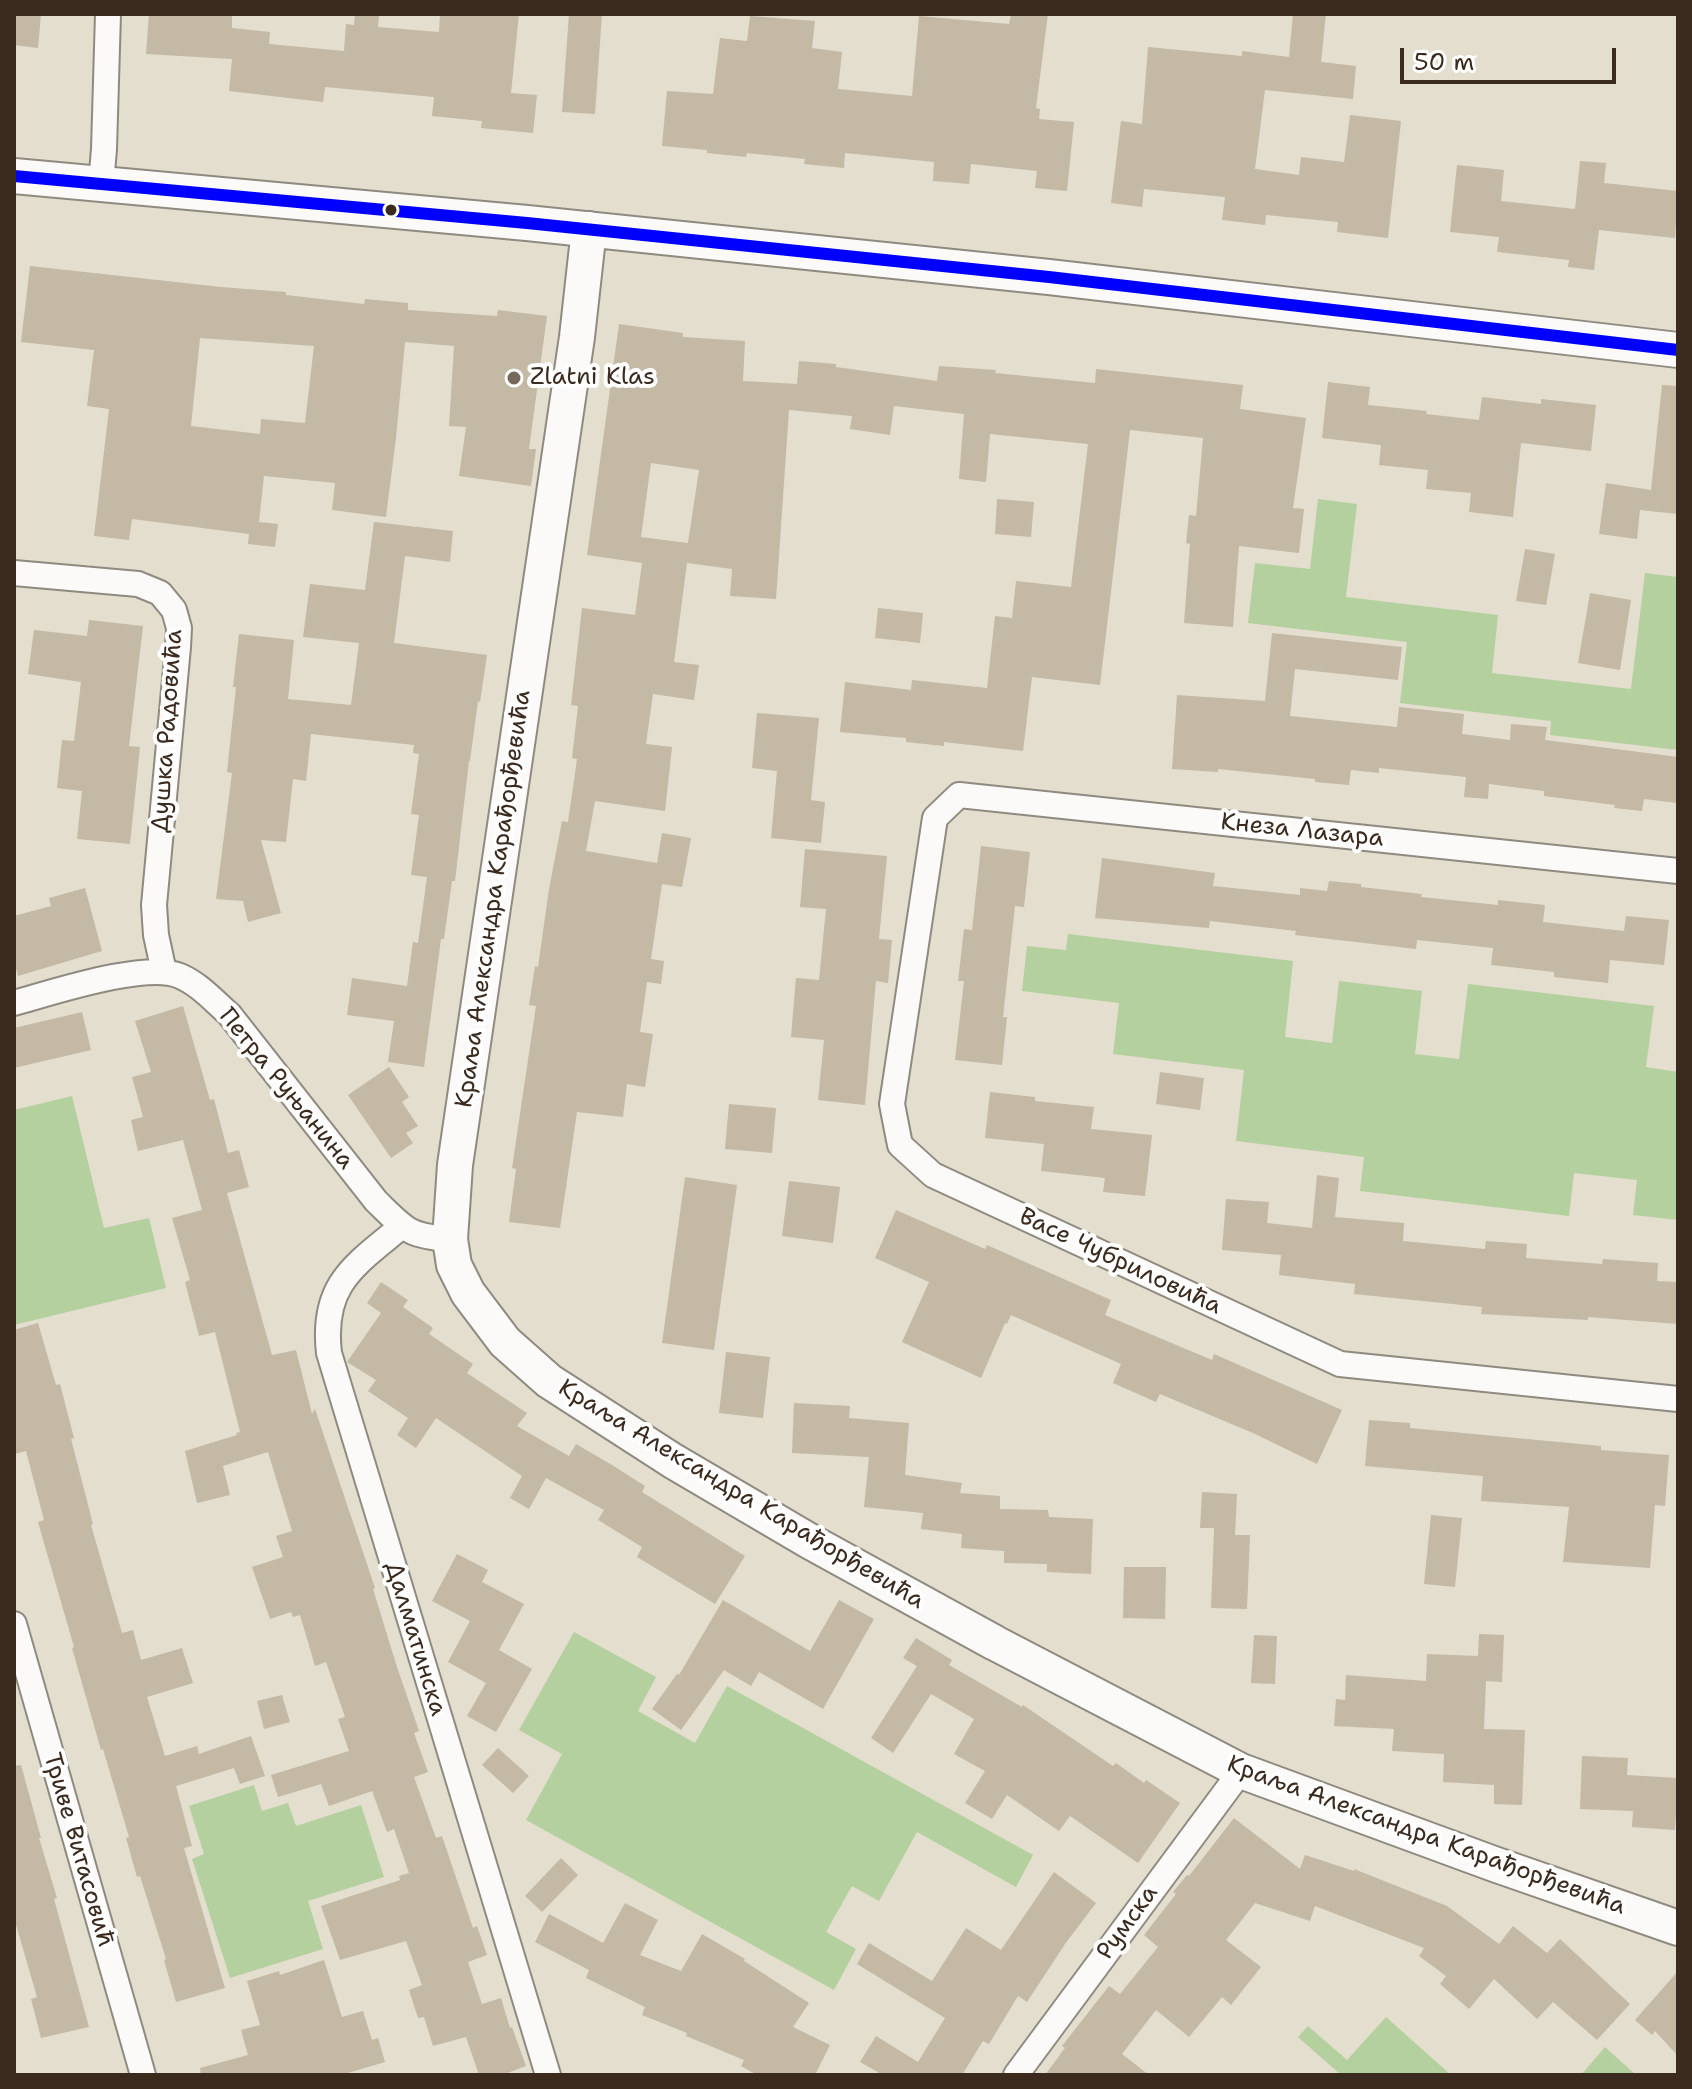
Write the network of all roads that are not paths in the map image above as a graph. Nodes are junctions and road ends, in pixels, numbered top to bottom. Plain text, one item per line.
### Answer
1 (108, 14) edge
2 (14, 176) edge
3 (101, 184) junction
4 (589, 229) junction
5 (1678, 350) edge
6 (14, 573) edge
7 (935, 818) joint
8 (1678, 871) edge
9 (164, 972) junction
10 (14, 1003) edge
11 (402, 1226) junction
12 (450, 1239) junction
13 (1678, 1399) edge
14 (14, 1624) edge
15 (1241, 1771) junction
16 (1678, 1928) edge
17 (143, 2075) edge
18 (548, 2075) edge
19 (1016, 2075) edge

1 - 3 street
2 - 3 street
3 - 4 street
4 - 5 street
4 - 12 street, Краља Александра Карађорђевића
6 - 9 street, Душка Радовића
7 - 8 street, Кнеза Лазара
7 - 13 street, Васе Чубриловића
9 - 10 street
9 - 11 street, Петра Руњанина
11 - 12 street, Петра Руњанина
11 - 18 street, Далматинска
12 - 15 street, Краља Александра Карађорђевића
14 - 17 street, Триве Витасовић
15 - 16 street, Краља Александра Карађорђевића
15 - 19 street, Румска

